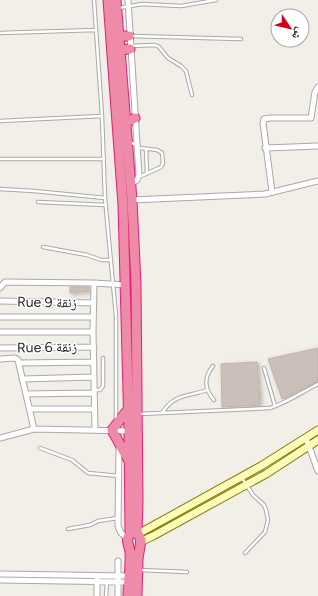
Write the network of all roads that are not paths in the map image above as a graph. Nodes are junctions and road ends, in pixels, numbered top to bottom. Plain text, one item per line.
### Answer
1 (94, 0) edge
2 (108, 0) edge
3 (128, 0) edge
4 (216, 0) edge
5 (116, 4) edge
6 (128, 7) junction
7 (96, 30) junction
8 (0, 33) edge
9 (119, 36) junction
10 (241, 39) dead end
11 (130, 44) junction
12 (120, 50) junction
13 (318, 87) edge
14 (192, 95) dead end
15 (102, 116) junction
16 (135, 118) junction
17 (0, 121) edge
18 (125, 123) junction
19 (127, 139) junction
20 (137, 146) junction
21 (318, 146) edge
22 (266, 148) junction
23 (146, 149) junction
24 (0, 159) edge
25 (104, 159) junction
26 (147, 174) junction
27 (139, 177) junction
28 (318, 181) edge
29 (130, 185) junction
30 (0, 189) edge
31 (272, 192) junction
32 (105, 198) junction
33 (132, 200) junction
34 (38, 202) dead end
35 (106, 205) junction
36 (43, 247) dead end
37 (111, 260) junction
38 (94, 283) junction
39 (112, 284) junction
40 (126, 285) junction
41 (0, 288) edge
42 (0, 301) edge
43 (94, 303) junction
44 (0, 317) edge
45 (93, 317) junction
46 (0, 329) edge
47 (0, 332) edge
48 (93, 332) junction
49 (0, 337) edge
50 (94, 347) junction
51 (0, 348) edge
52 (103, 358) dead end
53 (0, 359) edge
54 (94, 362) junction
55 (19, 363) junction
56 (213, 366) dead end
57 (264, 368) dead end
58 (94, 377) junction
59 (22, 378) junction
60 (318, 384) edge
61 (207, 390) junction
62 (94, 392) junction
63 (26, 394) junction
64 (214, 400) dead end
65 (275, 406) junction
66 (129, 408) junction
67 (30, 409) junction
68 (94, 409) junction
69 (162, 413) junction
70 (137, 415) junction
71 (114, 427) junction
72 (34, 429) junction
73 (95, 430) junction
74 (318, 430) edge
75 (133, 431) junction
76 (0, 438) edge
77 (306, 438) junction
78 (318, 440) edge
79 (119, 445) junction
80 (310, 446) junction
81 (40, 448) dead end
82 (130, 462) junction
83 (318, 471) edge
84 (119, 476) junction
85 (241, 478) junction
86 (246, 485) junction
87 (226, 486) junction
88 (230, 494) junction
89 (118, 518) junction
90 (68, 529) dead end
91 (134, 536) junction
92 (245, 553) dead end
93 (118, 561) dead end
94 (138, 570) junction
95 (187, 572) dead end
96 (0, 574) edge
97 (97, 576) junction
98 (107, 576) junction
99 (118, 576) junction
100 (0, 580) edge
101 (97, 582) junction
102 (107, 582) junction
103 (131, 582) junction
104 (118, 583) junction
105 (97, 596) edge
106 (106, 596) edge
107 (118, 596) edge
108 (128, 596) edge
109 (137, 596) edge

1 - 7 lane
2 - 40 highway
3 - 6 street
4 - 6 lane
5 - 6 lane
5 - 9 highway
6 - 11 street
7 - 8 lane
7 - 15 lane
9 - 11 highway
9 - 12 highway
10 - 11 lane
11 - 12 highway
11 - 14 lane
11 - 16 street
12 - 18 highway
13 - 22 street
15 - 17 lane
15 - 25 lane
16 - 18 highway
16 - 20 street
18 - 19 highway
19 - 20 lane
19 - 29 highway
20 - 23 lane
20 - 27 street
21 - 22 street
22 - 31 street
23 - 26 lane
23 - 26 lane
24 - 25 lane
25 - 32 lane
26 - 27 lane
27 - 29 street
28 - 31 street
29 - 33 highway
30 - 32 lane
31 - 33 street
32 - 35 lane
33 - 70 highway
34 - 35 lane
35 - 37 lane
36 - 37 lane
37 - 39 lane
38 - 39 street
38 - 41 street
38 - 43 street
39 - 40 street
39 - 71 lane
40 - 66 highway
42 - 43 street, Rue 9 زنقة
43 - 45 street
44 - 45 street
45 - 48 street
46 - 47 street
47 - 48 street
47 - 49 street
48 - 50 street
50 - 51 street, Rue 6 زنقة
50 - 54 street
52 - 62 lane
53 - 55 street
54 - 55 street
54 - 58 street
55 - 59 street
56 - 61 lane
57 - 65 lane
58 - 59 street
58 - 62 street
59 - 63 street
60 - 65 lane
61 - 64 lane
61 - 69 lane
62 - 63 street
62 - 68 street
63 - 67 street
65 - 69 lane
66 - 71 highway
66 - 75 highway
67 - 68 street
67 - 72 street
68 - 73 street
69 - 70 lane
70 - 75 highway
71 - 73 street
71 - 75 street
71 - 79 highway
72 - 73 street
72 - 76 street
74 - 77 street
75 - 82 highway
75 - 91 highway
77 - 80 street
77 - 85 street
78 - 80 street
79 - 82 highway
79 - 84 street
80 - 83 street
80 - 86 street
81 - 84 lane
82 - 91 highway
84 - 89 street
85 - 86 lane
85 - 87 street
86 - 88 street
86 - 92 lane
87 - 88 street
87 - 91 street
88 - 91 street
89 - 90 lane
89 - 91 street
91 - 94 highway
91 - 103 highway
93 - 99 street
94 - 95 lane
94 - 103 highway
96 - 97 street
97 - 98 street
97 - 101 street
98 - 99 street
98 - 102 lane
99 - 103 street
99 - 104 street
100 - 101 street
101 - 102 street
101 - 105 street
102 - 104 street
102 - 106 lane
103 - 104 street
103 - 108 highway
103 - 109 highway
104 - 107 street

